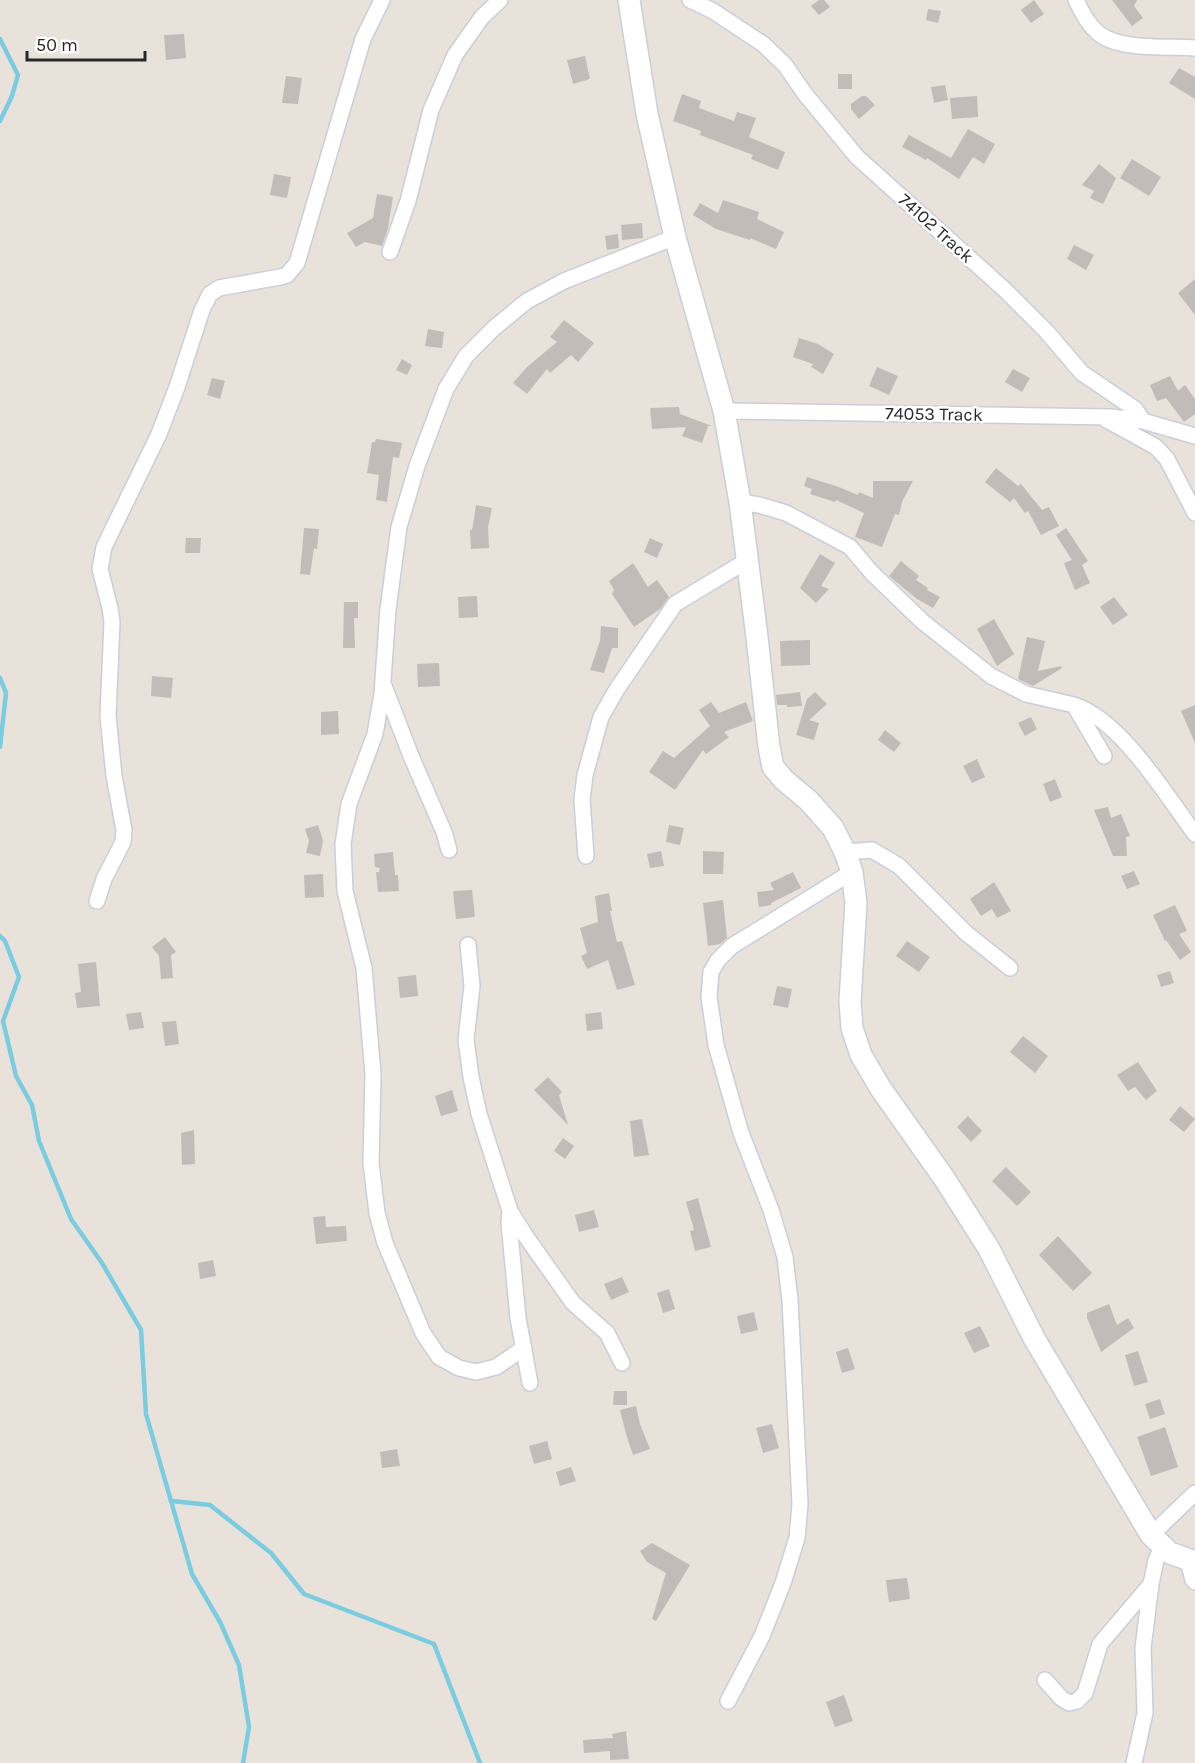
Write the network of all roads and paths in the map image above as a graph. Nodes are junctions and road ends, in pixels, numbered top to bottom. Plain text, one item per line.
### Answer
1 (382, 0) edge
2 (500, 0) edge
3 (690, 0) edge
4 (1076, 0) edge
5 (631, 1) edge
6 (1195, 48) edge
7 (675, 237) junction
8 (390, 252) dead end
9 (724, 411) junction
10 (1101, 417) junction
11 (1143, 421) junction
12 (1195, 436) edge
13 (740, 502) junction
14 (1195, 513) edge
15 (748, 560) junction
16 (383, 684) junction
17 (1074, 705) junction
18 (1104, 756) dead end
19 (1195, 834) edge
20 (449, 850) dead end
21 (586, 856) dead end
22 (849, 862) junction
23 (97, 901) dead end
24 (468, 945) dead end
25 (1010, 968) dead end
26 (510, 1211) junction
27 (524, 1348) junction
28 (622, 1363) dead end
29 (530, 1383) dead end
30 (1195, 1493) edge
31 (1157, 1540) junction
32 (1191, 1562) edge
33 (1195, 1582) edge
34 (1151, 1584) junction
35 (1045, 1680) dead end
36 (728, 1701) dead end
37 (1134, 1763) edge

1 - 23 street
2 - 8 street
3 - 11 street, 74102 Track
4 - 6 street
5 - 7 street
7 - 9 street
7 - 16 street
9 - 10 street, 74053 Track
9 - 13 street
10 - 11 street, 74053 Track
10 - 14 street
11 - 12 street, 74102 Track
13 - 15 street
13 - 17 street
15 - 21 street
15 - 22 street
16 - 20 street
16 - 27 street
17 - 18 street
17 - 19 street
22 - 25 street
22 - 31 street
22 - 36 street
24 - 26 street
26 - 27 street
26 - 28 street
27 - 29 street
30 - 31 street
31 - 32 street
31 - 34 street
32 - 33 street
34 - 35 street
34 - 37 street

